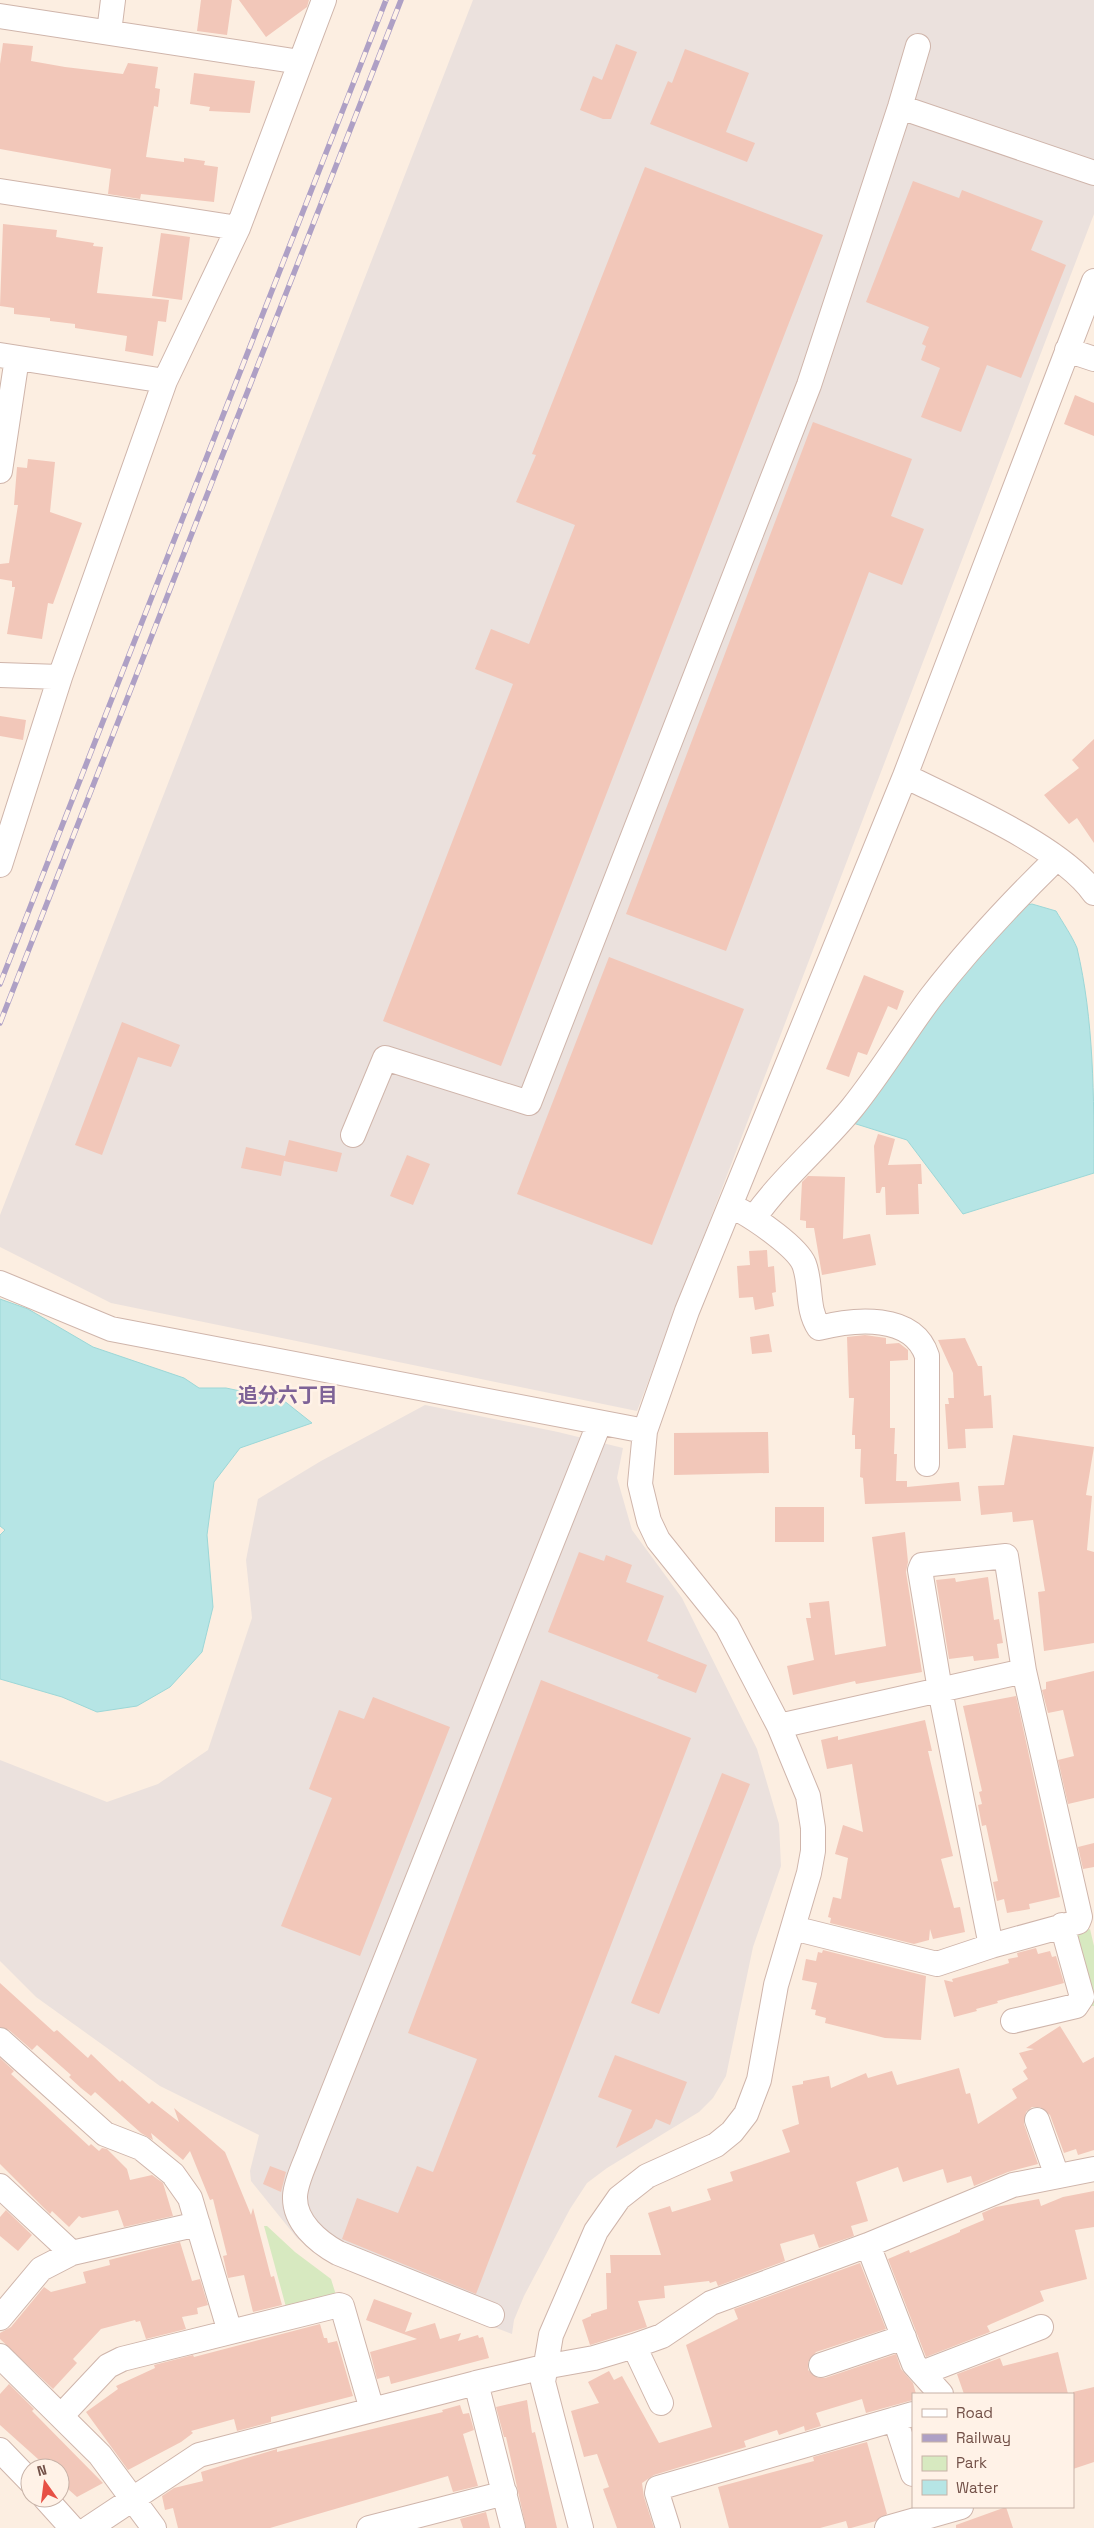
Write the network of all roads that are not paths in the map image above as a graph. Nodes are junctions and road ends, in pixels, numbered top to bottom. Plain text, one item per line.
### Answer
1 (1, 0) edge
2 (113, 0) edge
3 (324, 0) edge
4 (0, 7) edge
5 (0, 16) edge
6 (109, 32) junction
7 (918, 46) dead end
8 (300, 62) junction
9 (900, 107) junction
10 (1094, 174) edge
11 (0, 191) edge
12 (238, 228) junction
13 (1094, 280) edge
14 (1067, 350) junction
15 (8, 357) edge
16 (1094, 360) edge
17 (165, 381) junction
18 (0, 471) edge
19 (0, 675) edge
20 (60, 676) junction
21 (905, 776) junction
22 (1056, 859) junction
23 (0, 866) edge
24 (1092, 887) edge
25 (353, 1136) dead end
26 (731, 1206) junction
27 (754, 1218) junction
28 (0, 1283) edge
29 (599, 1424) junction
30 (645, 1431) junction
31 (927, 1464) dead end
32 (1024, 1671) junction
33 (940, 1690) junction
34 (778, 1726) junction
35 (1062, 1925) junction
36 (793, 1928) junction
37 (991, 1946) junction
38 (1013, 2021) dead end
39 (0, 2040) edge
40 (1037, 2120) dead end
41 (1094, 2169) edge
42 (1057, 2176) junction
43 (0, 2186) edge
44 (198, 2224) junction
45 (868, 2246) junction
46 (72, 2253) junction
47 (492, 2315) dead end
48 (0, 2318) edge
49 (1041, 2327) dead end
50 (230, 2332) junction
51 (904, 2337) junction
52 (634, 2346) junction
53 (0, 2356) edge
54 (821, 2366) dead end
55 (544, 2367) junction
56 (922, 2373) junction
57 (476, 2383) junction
58 (940, 2393) edge
59 (661, 2403) dead end
60 (372, 2410) junction
61 (62, 2415) junction
62 (904, 2416) edge
63 (0, 2450) edge
64 (912, 2468) edge
65 (20, 2471) edge
66 (505, 2493) junction
67 (132, 2500) junction
68 (54, 2508) edge
69 (954, 2508) edge
70 (925, 2512) edge
71 (408, 2523) edge
72 (72, 2528) edge
73 (89, 2528) edge
74 (154, 2528) edge
75 (369, 2528) edge
76 (513, 2528) edge
77 (581, 2528) edge
78 (668, 2528) edge
79 (886, 2528) edge

1 - 4 street
2 - 6 street
3 - 8 street
5 - 6 street
6 - 8 street
7 - 9 street
8 - 12 street
9 - 10 street
9 - 25 street
11 - 12 street
12 - 17 street
13 - 14 street
14 - 16 street
14 - 21 street
15 - 17 street
15 - 18 street
17 - 20 street
19 - 20 street
20 - 23 street
21 - 22 street
21 - 26 street
22 - 24 street
22 - 27 street
26 - 27 street
26 - 30 street
27 - 31 street
28 - 29 street
29 - 30 street
29 - 47 street
30 - 34 street
32 - 33 street
32 - 33 street
32 - 35 street
33 - 34 street
33 - 37 street
34 - 36 street
35 - 37 street
35 - 38 street
36 - 37 street
36 - 55 street
39 - 44 street
40 - 42 street
41 - 42 street
42 - 45 street
43 - 46 street
44 - 46 street
44 - 50 street
45 - 51 street
45 - 52 street
46 - 48 street
49 - 56 street
50 - 60 street
50 - 61 street
51 - 54 street
51 - 56 street
52 - 55 street
52 - 59 street
53 - 61 street
55 - 57 street
55 - 77 street
56 - 58 street
57 - 60 street
57 - 66 street
60 - 67 street
61 - 67 street
62 - 64 street
62 - 78 street
63 - 65 street
66 - 71 street
66 - 76 street
67 - 73 street
67 - 74 street
68 - 72 street
69 - 70 street
70 - 79 street
71 - 75 street

